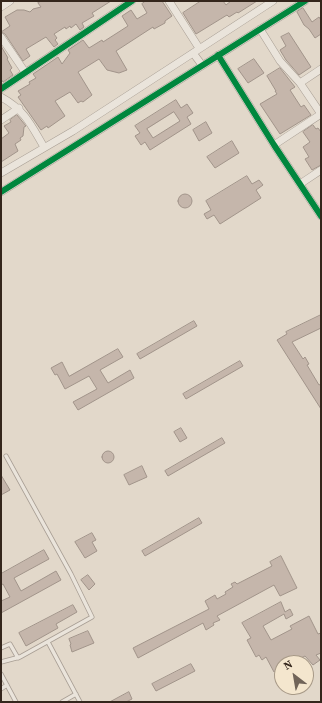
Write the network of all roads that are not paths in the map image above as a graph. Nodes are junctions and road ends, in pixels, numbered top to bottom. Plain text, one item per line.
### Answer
1 (10, 1) edge
2 (132, 1) edge
3 (273, 1) edge
4 (305, 1) edge
5 (173, 2) edge
6 (1, 6) edge
7 (260, 29) junction
8 (1, 37) edge
9 (199, 48) junction
10 (193, 53) junction
11 (218, 55) junction
12 (202, 65) junction
13 (321, 68) edge
14 (25, 72) junction
15 (300, 83) junction
16 (1, 89) edge
17 (1, 96) edge
18 (19, 108) junction
19 (321, 114) edge
20 (1, 120) edge
21 (274, 145) junction
22 (44, 147) junction
23 (321, 170) edge
24 (1, 173) edge
25 (300, 184) junction
26 (1, 192) edge
27 (321, 216) edge
28 (6, 456) dead end
29 (48, 642) junction
30 (1, 648) edge
31 (18, 658) junction
32 (1, 662) edge
33 (1, 674) edge
34 (7, 685) junction
35 (1, 688) edge
36 (76, 694) junction
37 (16, 702) edge
38 (62, 702) edge
39 (80, 702) edge

1 - 6 street
2 - 14 street
3 - 9 street
4 - 7 street
5 - 9 street
7 - 11 street
7 - 15 street
8 - 14 street
9 - 10 street
10 - 12 street
10 - 22 street
11 - 12 street
11 - 21 street
12 - 26 street
13 - 15 street
14 - 16 street
15 - 19 street
17 - 18 street
18 - 20 street
18 - 22 street
19 - 21 street
21 - 25 street
22 - 24 street
23 - 25 street
25 - 27 street
28 - 29 lane
29 - 31 lane
29 - 36 lane
30 - 31 lane
31 - 32 lane
33 - 34 lane
34 - 35 lane
34 - 37 lane
36 - 38 lane
36 - 39 lane

